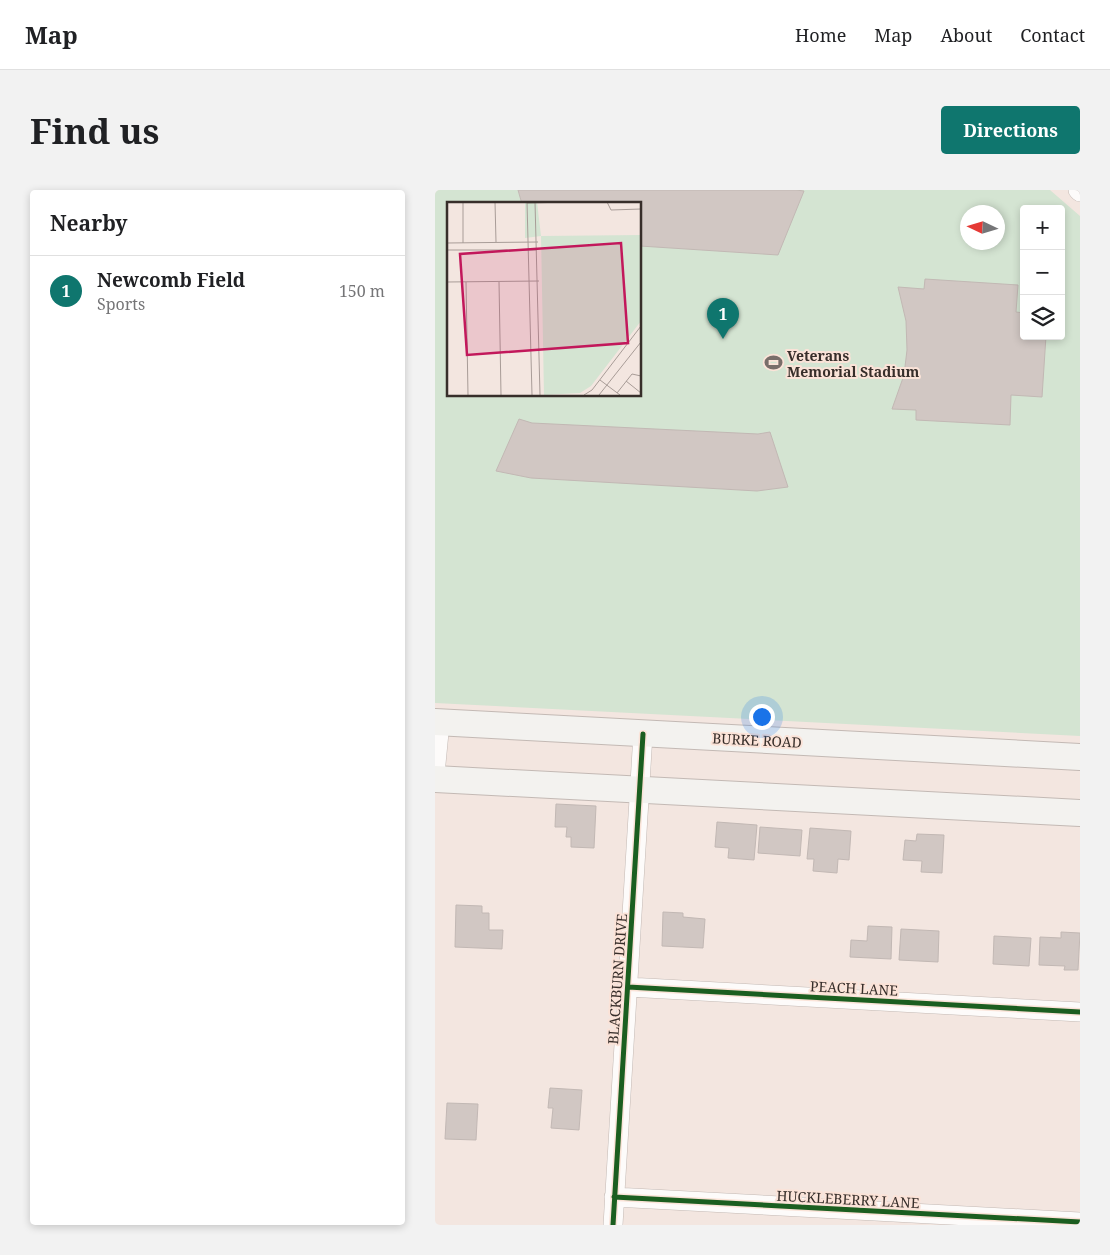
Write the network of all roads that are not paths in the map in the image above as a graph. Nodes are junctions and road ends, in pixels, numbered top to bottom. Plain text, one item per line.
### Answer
1 (437, 722) edge
2 (643, 734) junction
3 (1080, 757) edge
4 (435, 774) edge
5 (435, 779) edge
6 (640, 791) junction
7 (1080, 813) edge
8 (628, 987) junction
9 (1080, 1012) edge
10 (614, 1197) junction
11 (1080, 1222) edge
12 (613, 1225) edge

1 - 2 main road, BURKE ROAD
1 - 4 street
2 - 3 main road, BURKE ROAD
2 - 6 street, BLACKBURN DRIVE
5 - 6 main road
6 - 7 main road
6 - 8 street, BLACKBURN DRIVE
8 - 9 street, PEACH LANE
8 - 10 street, BLACKBURN DRIVE
10 - 11 street, HUCKLEBERRY LANE
10 - 12 street, BLACKBURN DRIVE

